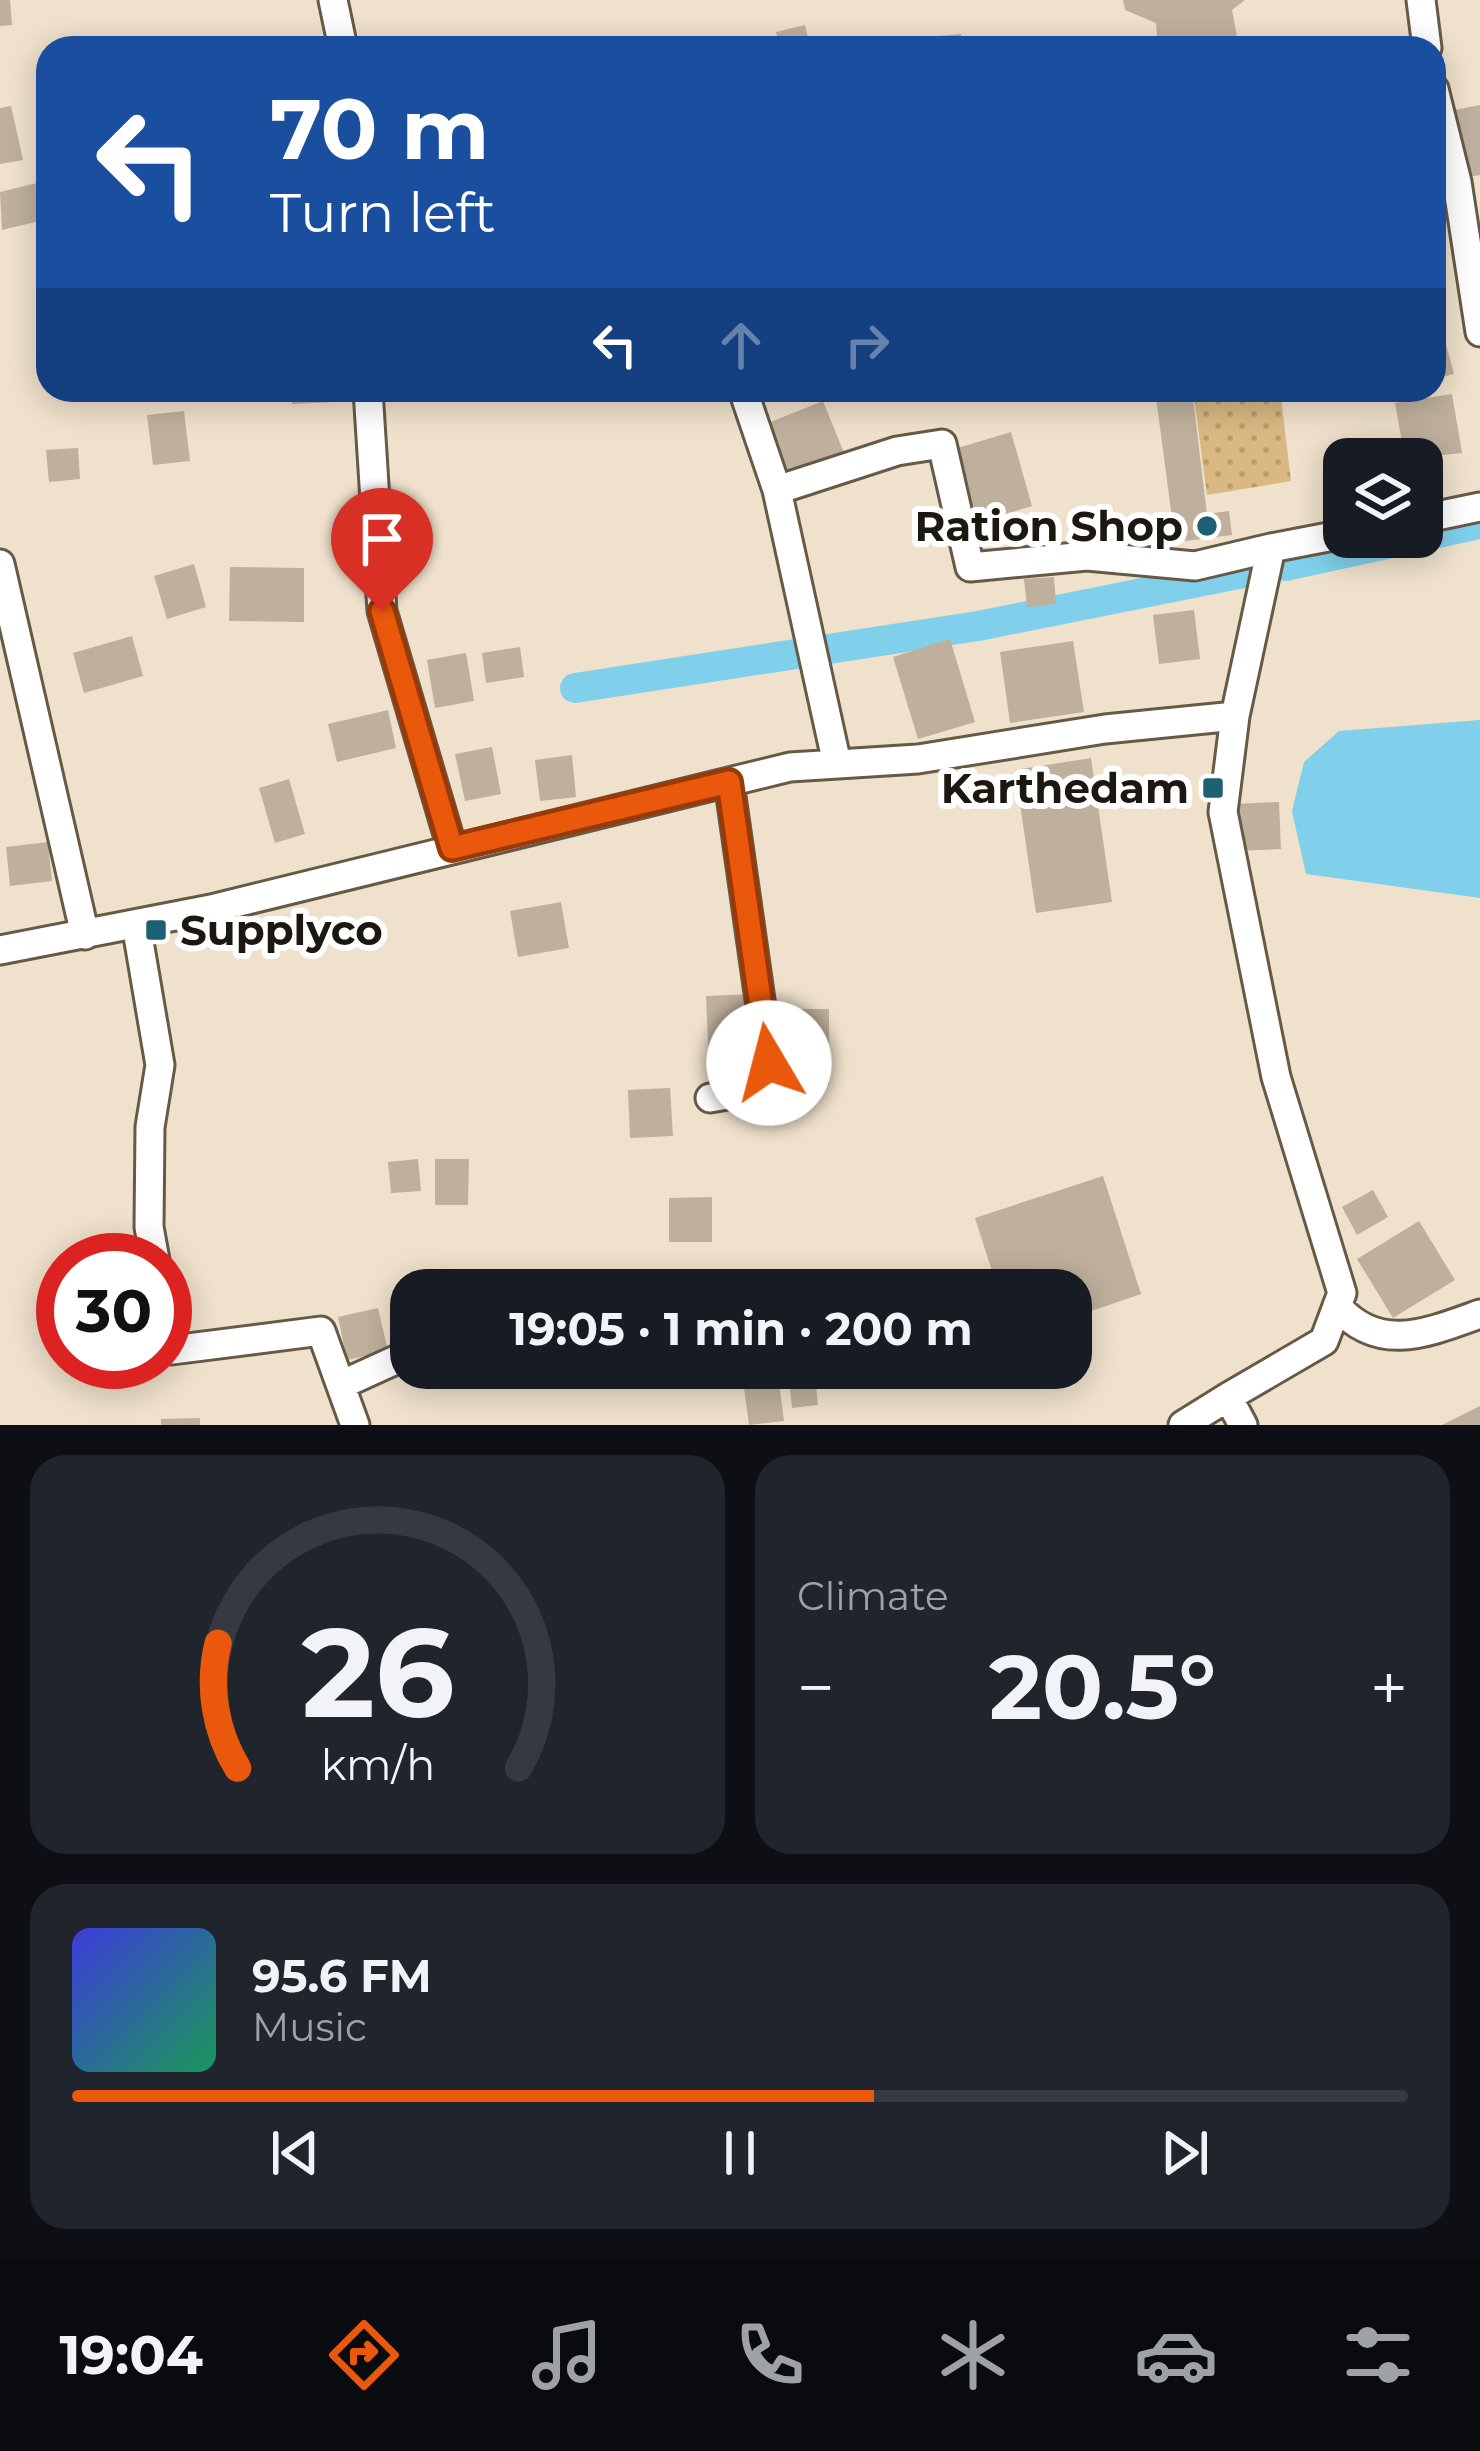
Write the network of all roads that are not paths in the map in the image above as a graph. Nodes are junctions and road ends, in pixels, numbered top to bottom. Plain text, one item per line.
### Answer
1 (333, 0) edge
2 (1421, 0) edge
3 (340, 36) edge
4 (1426, 36) edge
5 (1446, 138) edge
6 (1480, 332) edge
7 (369, 402) edge
8 (747, 402) edge
9 (777, 490) junction
10 (1480, 507) edge
11 (1443, 515) edge
12 (1323, 538) edge
13 (1270, 548) junction
14 (0, 565) edge
15 (1235, 716) junction
16 (836, 764) junction
17 (729, 782) junction
18 (452, 848) junction
19 (136, 924) junction
20 (85, 935) junction
21 (0, 950) edge
22 (710, 1098) dead end
23 (150, 1233) edge
24 (1337, 1306) junction
25 (1480, 1314) edge
26 (192, 1347) edge
27 (390, 1363) edge
28 (343, 1384) junction
29 (1228, 1397) junction
30 (356, 1425) edge
31 (1183, 1425) edge
32 (1243, 1425) edge

1 - 3 street
2 - 4 street
5 - 6 street
7 - 18 street
8 - 9 street
9 - 13 street
9 - 16 street
10 - 11 street
12 - 13 street
13 - 15 street
14 - 20 street
15 - 16 street
15 - 24 street
16 - 17 street
17 - 18 street
17 - 22 street
18 - 19 street
19 - 20 street
19 - 23 street
20 - 21 street
24 - 25 street
24 - 29 street
26 - 28 street
27 - 28 street
28 - 30 street
29 - 31 street
29 - 32 street

